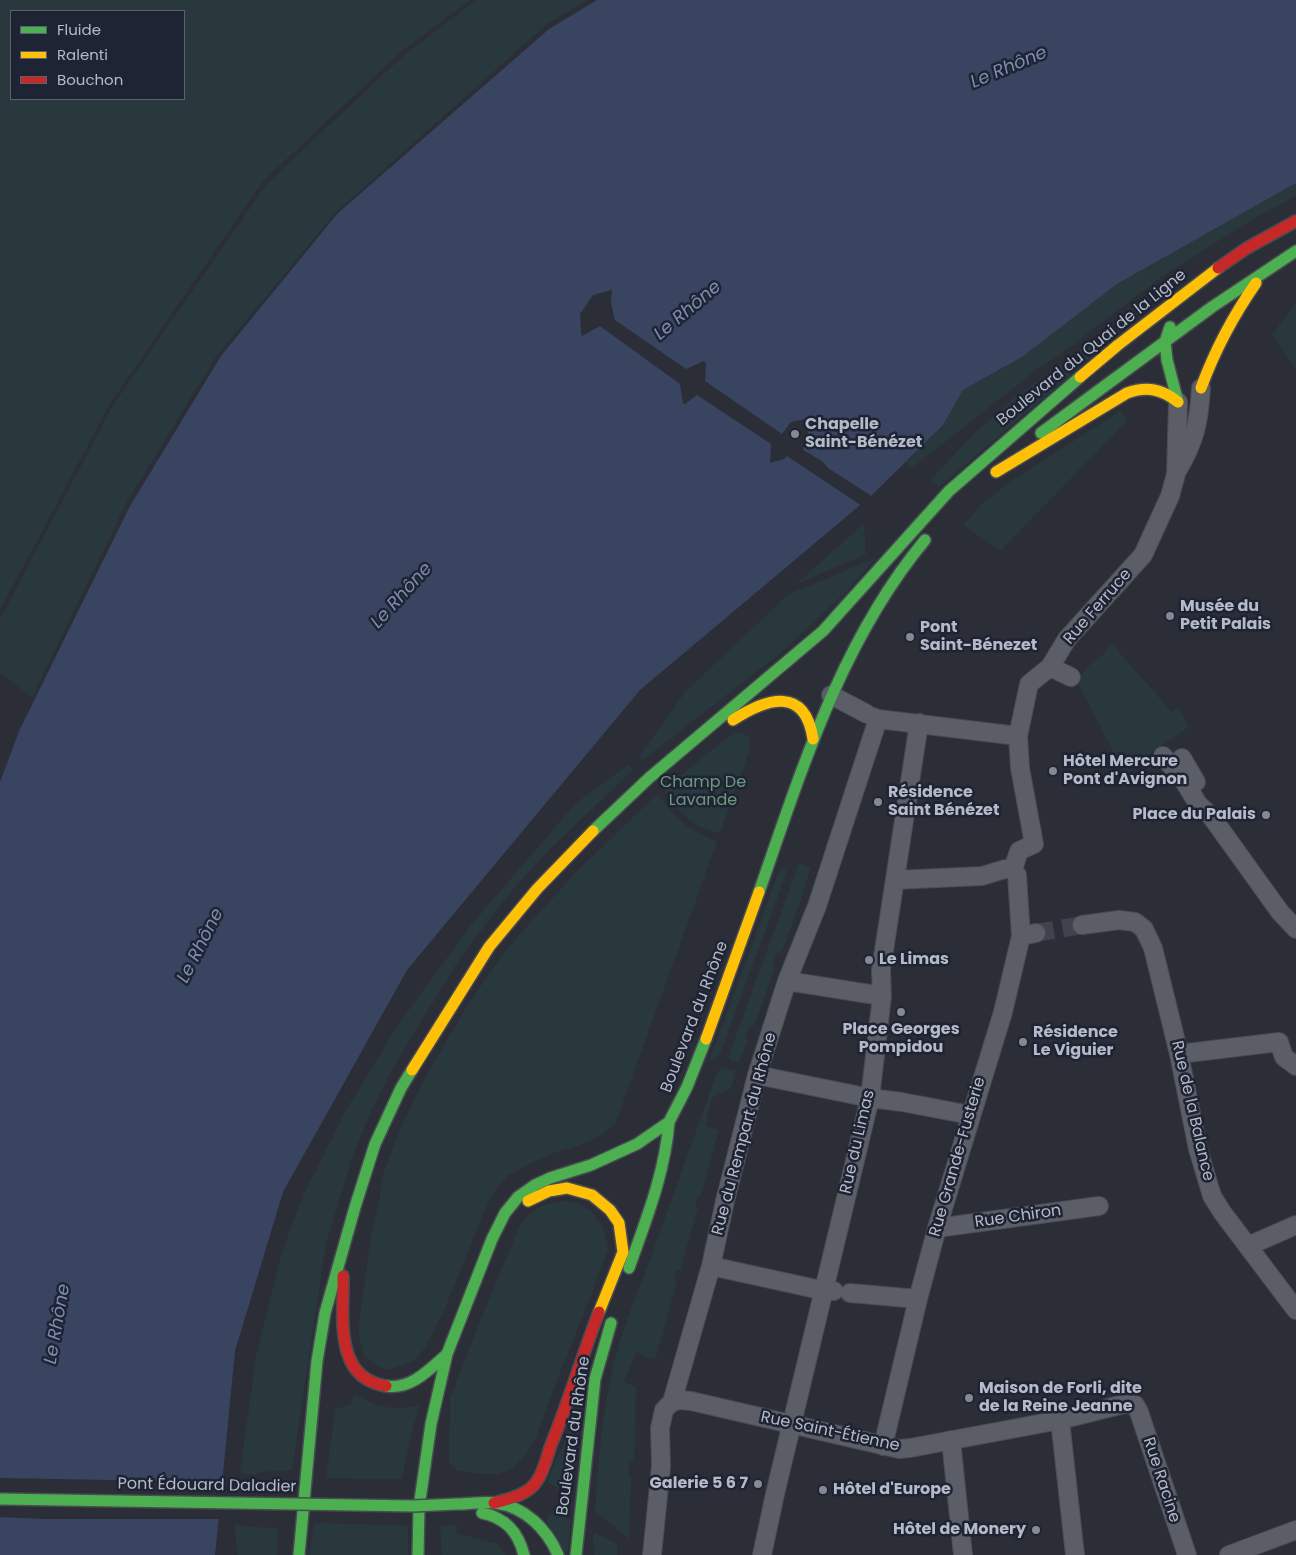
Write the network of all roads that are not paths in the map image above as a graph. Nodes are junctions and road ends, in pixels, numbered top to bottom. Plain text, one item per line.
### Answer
1 (1296, 221) edge
2 (1296, 250) edge
3 (1264, 271) junction
4 (1199, 281) junction
5 (1123, 341) junction
6 (1170, 344) junction
7 (1199, 381) joint
8 (1178, 402) junction
9 (1176, 474) junction
10 (933, 531) dead end
11 (1050, 667) junction
12 (1071, 677) dead end
13 (791, 690) dead end
14 (824, 693) junction
15 (761, 704) junction
16 (873, 717) junction
17 (918, 723) junction
18 (1018, 736) junction
19 (813, 739) junction
20 (692, 742) junction
21 (1163, 756) dead end
22 (1182, 758) dead end
23 (1211, 816) junction
24 (1013, 869) junction
25 (895, 880) junction
26 (1082, 925) tunnel mouth
27 (1296, 929) edge
28 (787, 980) junction
29 (882, 996) junction
30 (1179, 1054) junction
31 (1296, 1066) edge
32 (757, 1075) junction
33 (870, 1098) junction
34 (970, 1115) junction
35 (669, 1122) junction
36 (1099, 1206) dead end
37 (1296, 1224) edge
38 (937, 1228) junction
39 (492, 1239) junction
40 (1248, 1246) junction
41 (343, 1247) junction
42 (711, 1266) junction
43 (625, 1282) dead end
44 (836, 1291) junction
45 (918, 1299) junction
46 (615, 1310) dead end
47 (1296, 1310) edge
48 (447, 1354) junction
49 (672, 1402) junction
50 (1134, 1405) joint
51 (1060, 1420) junction
52 (792, 1425) junction
53 (951, 1440) junction
54 (883, 1446) junction
55 (0, 1499) edge
56 (494, 1503) junction
57 (457, 1507) junction
58 (1296, 1530) edge
59 (299, 1555) edge
60 (418, 1555) edge
61 (524, 1555) edge
62 (558, 1555) edge
63 (576, 1555) edge
64 (652, 1555) edge
65 (762, 1555) edge
66 (963, 1555) edge
67 (1075, 1555) edge
68 (1187, 1555) edge
69 (1229, 1555) edge

1 - 4 main road, Boulevard du Quai de la Ligne
2 - 3 main road
3 - 6 main road
3 - 7 main road
4 - 5 main road, Boulevard du Quai de la Ligne
4 - 6 main road
5 - 6 main road
5 - 20 main road, Boulevard du Quai de la Ligne
6 - 8 main road
6 - 8 main road
7 - 9 street, Rue Ferruce
8 - 9 street, Rue Ferruce
9 - 11 street, Rue Ferruce
10 - 14 main road, Boulevard du Rhône
11 - 12 street
11 - 18 street, Rue Ferruce
13 - 15 main road
14 - 16 street
14 - 19 main road, Boulevard du Rhône
15 - 19 main road
15 - 20 main road
16 - 17 street
16 - 28 street, Rue du Rempart du Rhône
17 - 18 street
17 - 25 street, Rue du Limas
18 - 24 street, Rue Ferruce
19 - 35 main road, Boulevard du Rhône
20 - 41 main road
21 - 23 street
22 - 23 street
23 - 27 street
24 - 25 street
24 - 34 street, Rue Grande-Fusterie
25 - 29 street, Rue du Limas
26 - 30 street, Rue de la Balance
28 - 29 street
28 - 32 street, Rue du Rempart du Rhône
29 - 33 street, Rue du Limas
30 - 31 street
30 - 40 street, Rue de la Balance
32 - 33 street
32 - 42 street, Rue du Rempart du Rhône
33 - 34 street
33 - 44 street, Rue du Limas
34 - 38 street, Rue Grande-Fusterie
35 - 39 main road
35 - 43 main road, Boulevard du Rhône
36 - 38 street, Rue Chiron
37 - 40 street
38 - 45 street, Rue Grande-Fusterie
39 - 48 main road
39 - 56 main road
40 - 47 street, Rue de la Balance
41 - 48 main road
41 - 59 main road
42 - 44 street
42 - 49 street, Rue du Rempart du Rhône
44 - 45 street
44 - 52 street, Rue du Limas
45 - 54 street, Rue Grande-Fusterie
46 - 63 main road, Boulevard du Rhône
48 - 60 main road
49 - 52 street, Rue Saint-Étienne
49 - 64 street, Rue du Rempart du Rhône
50 - 51 street, Rue Saint-Étienne
50 - 68 street, Rue Racine
51 - 53 street, Rue Saint-Étienne
51 - 67 street
52 - 54 street, Rue Saint-Étienne
52 - 65 street, Rue du Limas
53 - 54 street, Rue Saint-Étienne
53 - 66 street
55 - 57 main road, Pont Édouard Daladier, bridge
56 - 57 main road, Pont Édouard Daladier
56 - 62 main road, Pont Édouard Daladier
57 - 61 main road, Pont Édouard Daladier
58 - 69 street

